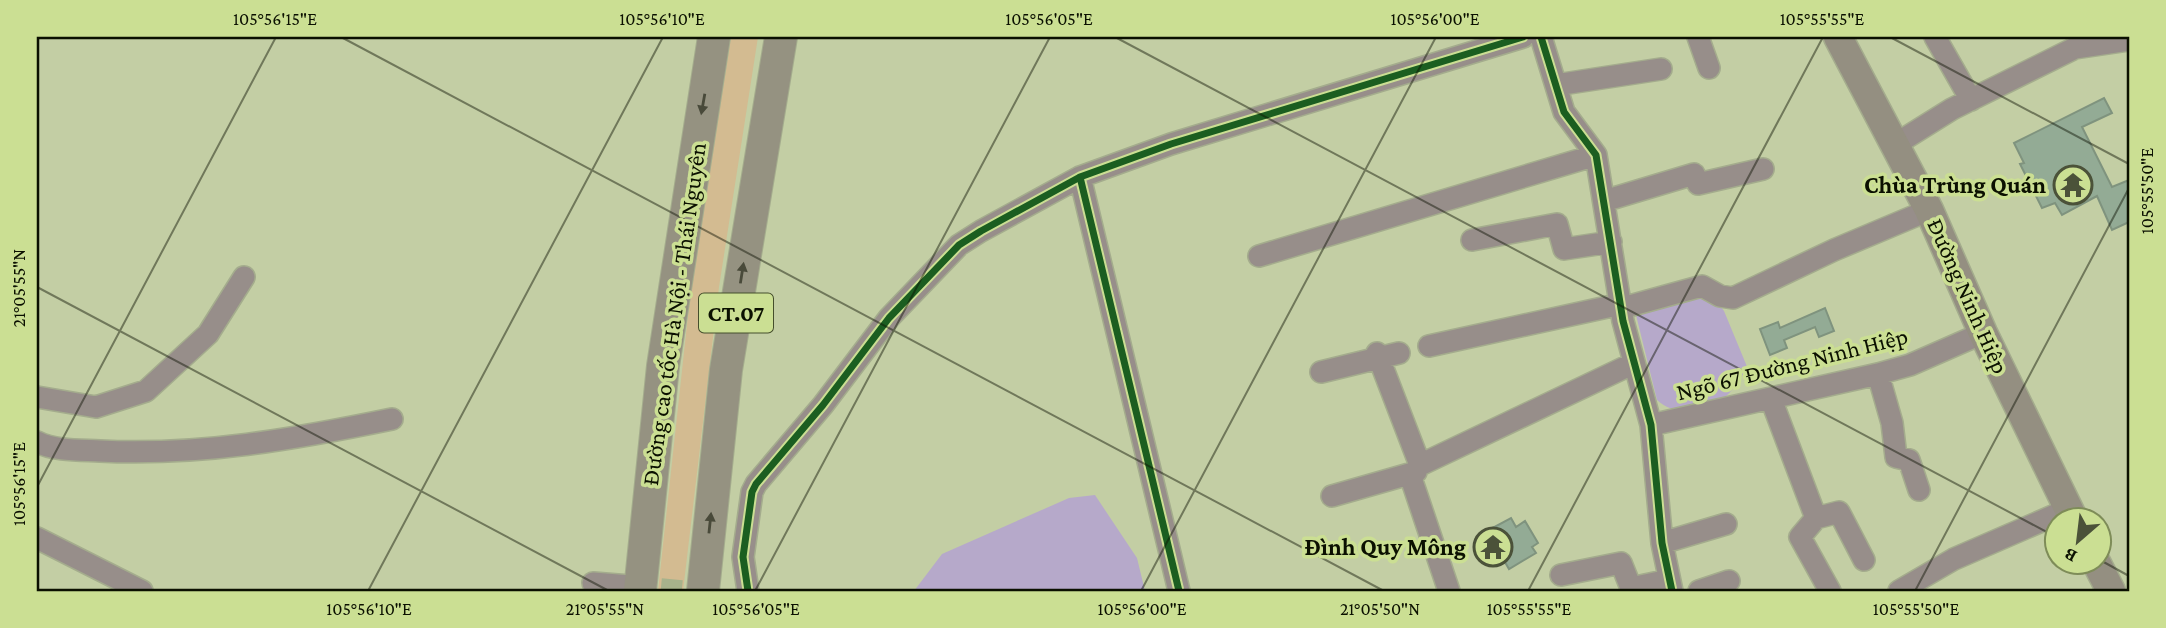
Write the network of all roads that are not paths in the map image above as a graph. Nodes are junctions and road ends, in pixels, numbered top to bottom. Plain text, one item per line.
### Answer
1 (714, 37) edge
2 (781, 37) edge
3 (1523, 37) edge
4 (1541, 37) edge
5 (1698, 37) edge
6 (1838, 37) edge
7 (1935, 37) edge
8 (2129, 40) edge
9 (1709, 68) dead end
10 (1661, 69) dead end
11 (1556, 85) junction
12 (1971, 100) junction
13 (1896, 144) junction
14 (1596, 155) junction
15 (1763, 169) dead end
16 (1080, 177) junction
17 (1604, 201) junction
18 (1929, 210) junction
19 (1472, 240) dead end
20 (1611, 242) junction
21 (1259, 256) dead end
22 (244, 277) dead end
23 (1622, 306) junction
24 (1983, 333) junction
25 (1429, 346) dead end
26 (1634, 363) junction
27 (1321, 372) dead end
28 (1878, 374) junction
29 (37, 397) edge
30 (1771, 399) junction
31 (392, 419) dead end
32 (1651, 425) junction
33 (37, 442) edge
34 (1418, 469) junction
35 (1919, 490) dead end
36 (1332, 496) dead end
37 (2068, 505) edge
38 (1816, 518) junction
39 (1727, 524) dead end
40 (2044, 525) edge
41 (37, 538) edge
42 (1662, 543) junction
43 (1864, 560) dead end
44 (1561, 575) dead end
45 (1729, 581) dead end
46 (593, 583) dead end
47 (1671, 586) edge
48 (635, 589) edge
49 (142, 591) edge
50 (703, 591) edge
51 (748, 591) edge
52 (1179, 591) edge
53 (1449, 591) edge
54 (1699, 591) edge
55 (1830, 591) edge
56 (1901, 591) edge

1 -> 48 highway, Đường cao tốc Hà Nội - Thái Nguyên / CT.07
50 -> 2 highway, CT.07
3 - 16 street
4 - 11 street
5 - 9 street
6 - 13 main road, Đường Ninh Hiệp
7 - 12 street
8 - 12 street
10 - 11 street
11 - 14 street
12 - 13 street
13 - 18 main road, Đường Ninh Hiệp
14 - 17 street
14 - 21 street
15 - 17 street
16 - 51 street
16 - 52 street
17 - 20 street
18 - 23 street
18 - 24 main road, Đường Ninh Hiệp
19 - 20 street
20 - 23 street
22 - 29 street
23 - 25 street
23 - 26 street
24 - 28 street, Ngõ 67 Đường Ninh Hiệp
24 - 37 main road, Đường Ninh Hiệp
26 - 32 street
26 - 34 street
27 - 34 street
28 - 30 street, Ngõ 67 Đường Ninh Hiệp
28 - 35 street
30 - 32 street, Ngõ 67 Đường Ninh Hiệp
30 - 38 street
31 - 33 street
32 - 42 street
34 - 36 street
34 - 53 street
38 - 43 street
38 - 55 street
39 - 42 street
40 - 56 street
41 - 49 street
42 - 47 street
44 - 47 street
45 - 54 street
46 - 48 street

